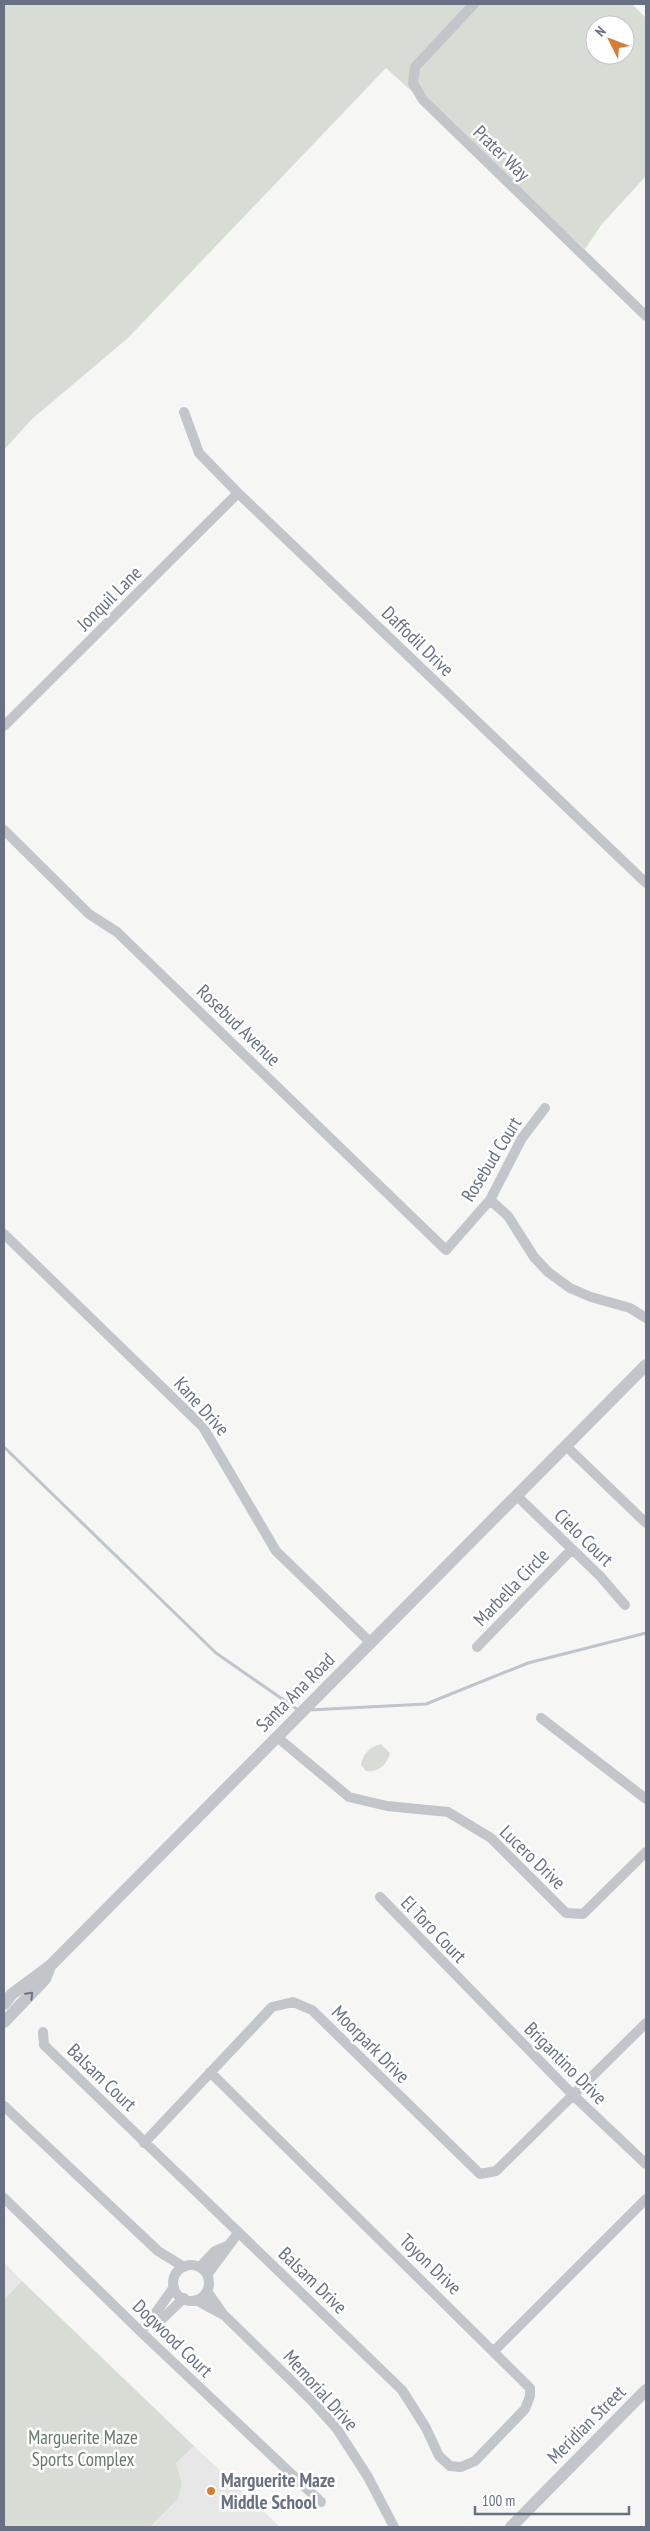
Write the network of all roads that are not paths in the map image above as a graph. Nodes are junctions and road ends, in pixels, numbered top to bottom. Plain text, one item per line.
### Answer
1 (474, 4) edge
2 (646, 316) edge
3 (184, 412) dead end
4 (238, 492) junction
5 (4, 726) edge
6 (4, 830) edge
7 (646, 883) edge
8 (545, 1108) dead end
9 (490, 1200) junction
10 (4, 1234) edge
11 (446, 1250) joint
12 (646, 1318) edge
13 (646, 1365) edge
14 (567, 1447) junction
15 (517, 1496) junction
16 (646, 1523) edge
17 (571, 1550) junction
18 (625, 1605) dead end
19 (370, 1642) junction
20 (477, 1648) dead end
21 (540, 1718) dead end
22 (277, 1736) junction
23 (646, 1799) edge
24 (646, 1852) edge
25 (380, 1897) dead end
26 (51, 1965) junction
27 (464, 1986) joint
28 (4, 2004) edge
29 (4, 2022) edge
30 (646, 2023) edge
31 (43, 2032) dead end
32 (210, 2072) junction
33 (574, 2096) junction
34 (4, 2106) edge
35 (144, 2142) junction
36 (646, 2164) edge
37 (4, 2198) edge
38 (646, 2199) edge
39 (238, 2233) junction
40 (230, 2245) junction
41 (158, 2251) junction
42 (184, 2267) junction
43 (200, 2267) junction
44 (175, 2275) junction
45 (207, 2275) junction
46 (174, 2287) junction
47 (207, 2291) junction
48 (184, 2298) junction
49 (196, 2300) junction
50 (223, 2314) junction
51 (150, 2321) junction
52 (140, 2331) junction
53 (494, 2351) junction
54 (646, 2390) edge
55 (439, 2456) joint
56 (321, 2502) dead end
57 (394, 2527) edge
58 (511, 2527) edge

1 - 2 street, Prater Way
3 - 4 street, Daffodil Drive
4 - 5 street, Jonquil Lane
4 - 7 street, Daffodil Drive
6 - 11 street, Rosebud Avenue
8 - 9 street, Rosebud Court
9 - 11 street, Rosebud Court
9 - 12 street
10 - 19 street, Kane Drive
13 - 14 street, Santa Ana Road
14 - 15 street, Santa Ana Road
14 - 16 street
15 - 17 street, Cielo Court
15 - 19 street, Santa Ana Road
17 - 18 street, Cielo Court
17 - 20 street, Marbella Circle
19 - 22 street, Santa Ana Road
21 - 23 street
22 - 24 street, Lucero Drive
22 - 26 street, Santa Ana Road
25 - 27 street, El Toro Court
26 - 28 street, Santa Ana Road
29 -> 26 street, Santa Ana Road
27 - 33 street, Brigantino Drive
30 - 33 street
31 - 35 street, Balsam Court
32 - 33 street, Moorpark Drive
32 - 35 street, Moorpark Drive
32 - 53 street, Toyon Drive
33 - 36 street, Brigantino Drive
34 - 41 street
35 - 39 street, Balsam Drive
37 - 52 street, Dogwood Court
38 - 53 street
39 - 40 street
39 - 55 street, Balsam Drive
40 - 43 street
40 - 45 street
41 - 42 street
41 - 44 street
42 - 43 street
42 - 44 street
43 - 45 street
44 - 46 street
45 - 47 street
46 - 48 street
46 - 51 street
47 - 49 street
47 - 50 street
48 - 49 street
48 - 51 street
49 - 50 street
50 - 57 street, Memorial Drive
51 - 52 street
52 - 56 street, Dogwood Court
53 - 55 street, Toyon Drive
54 - 58 street, Meridian Street

